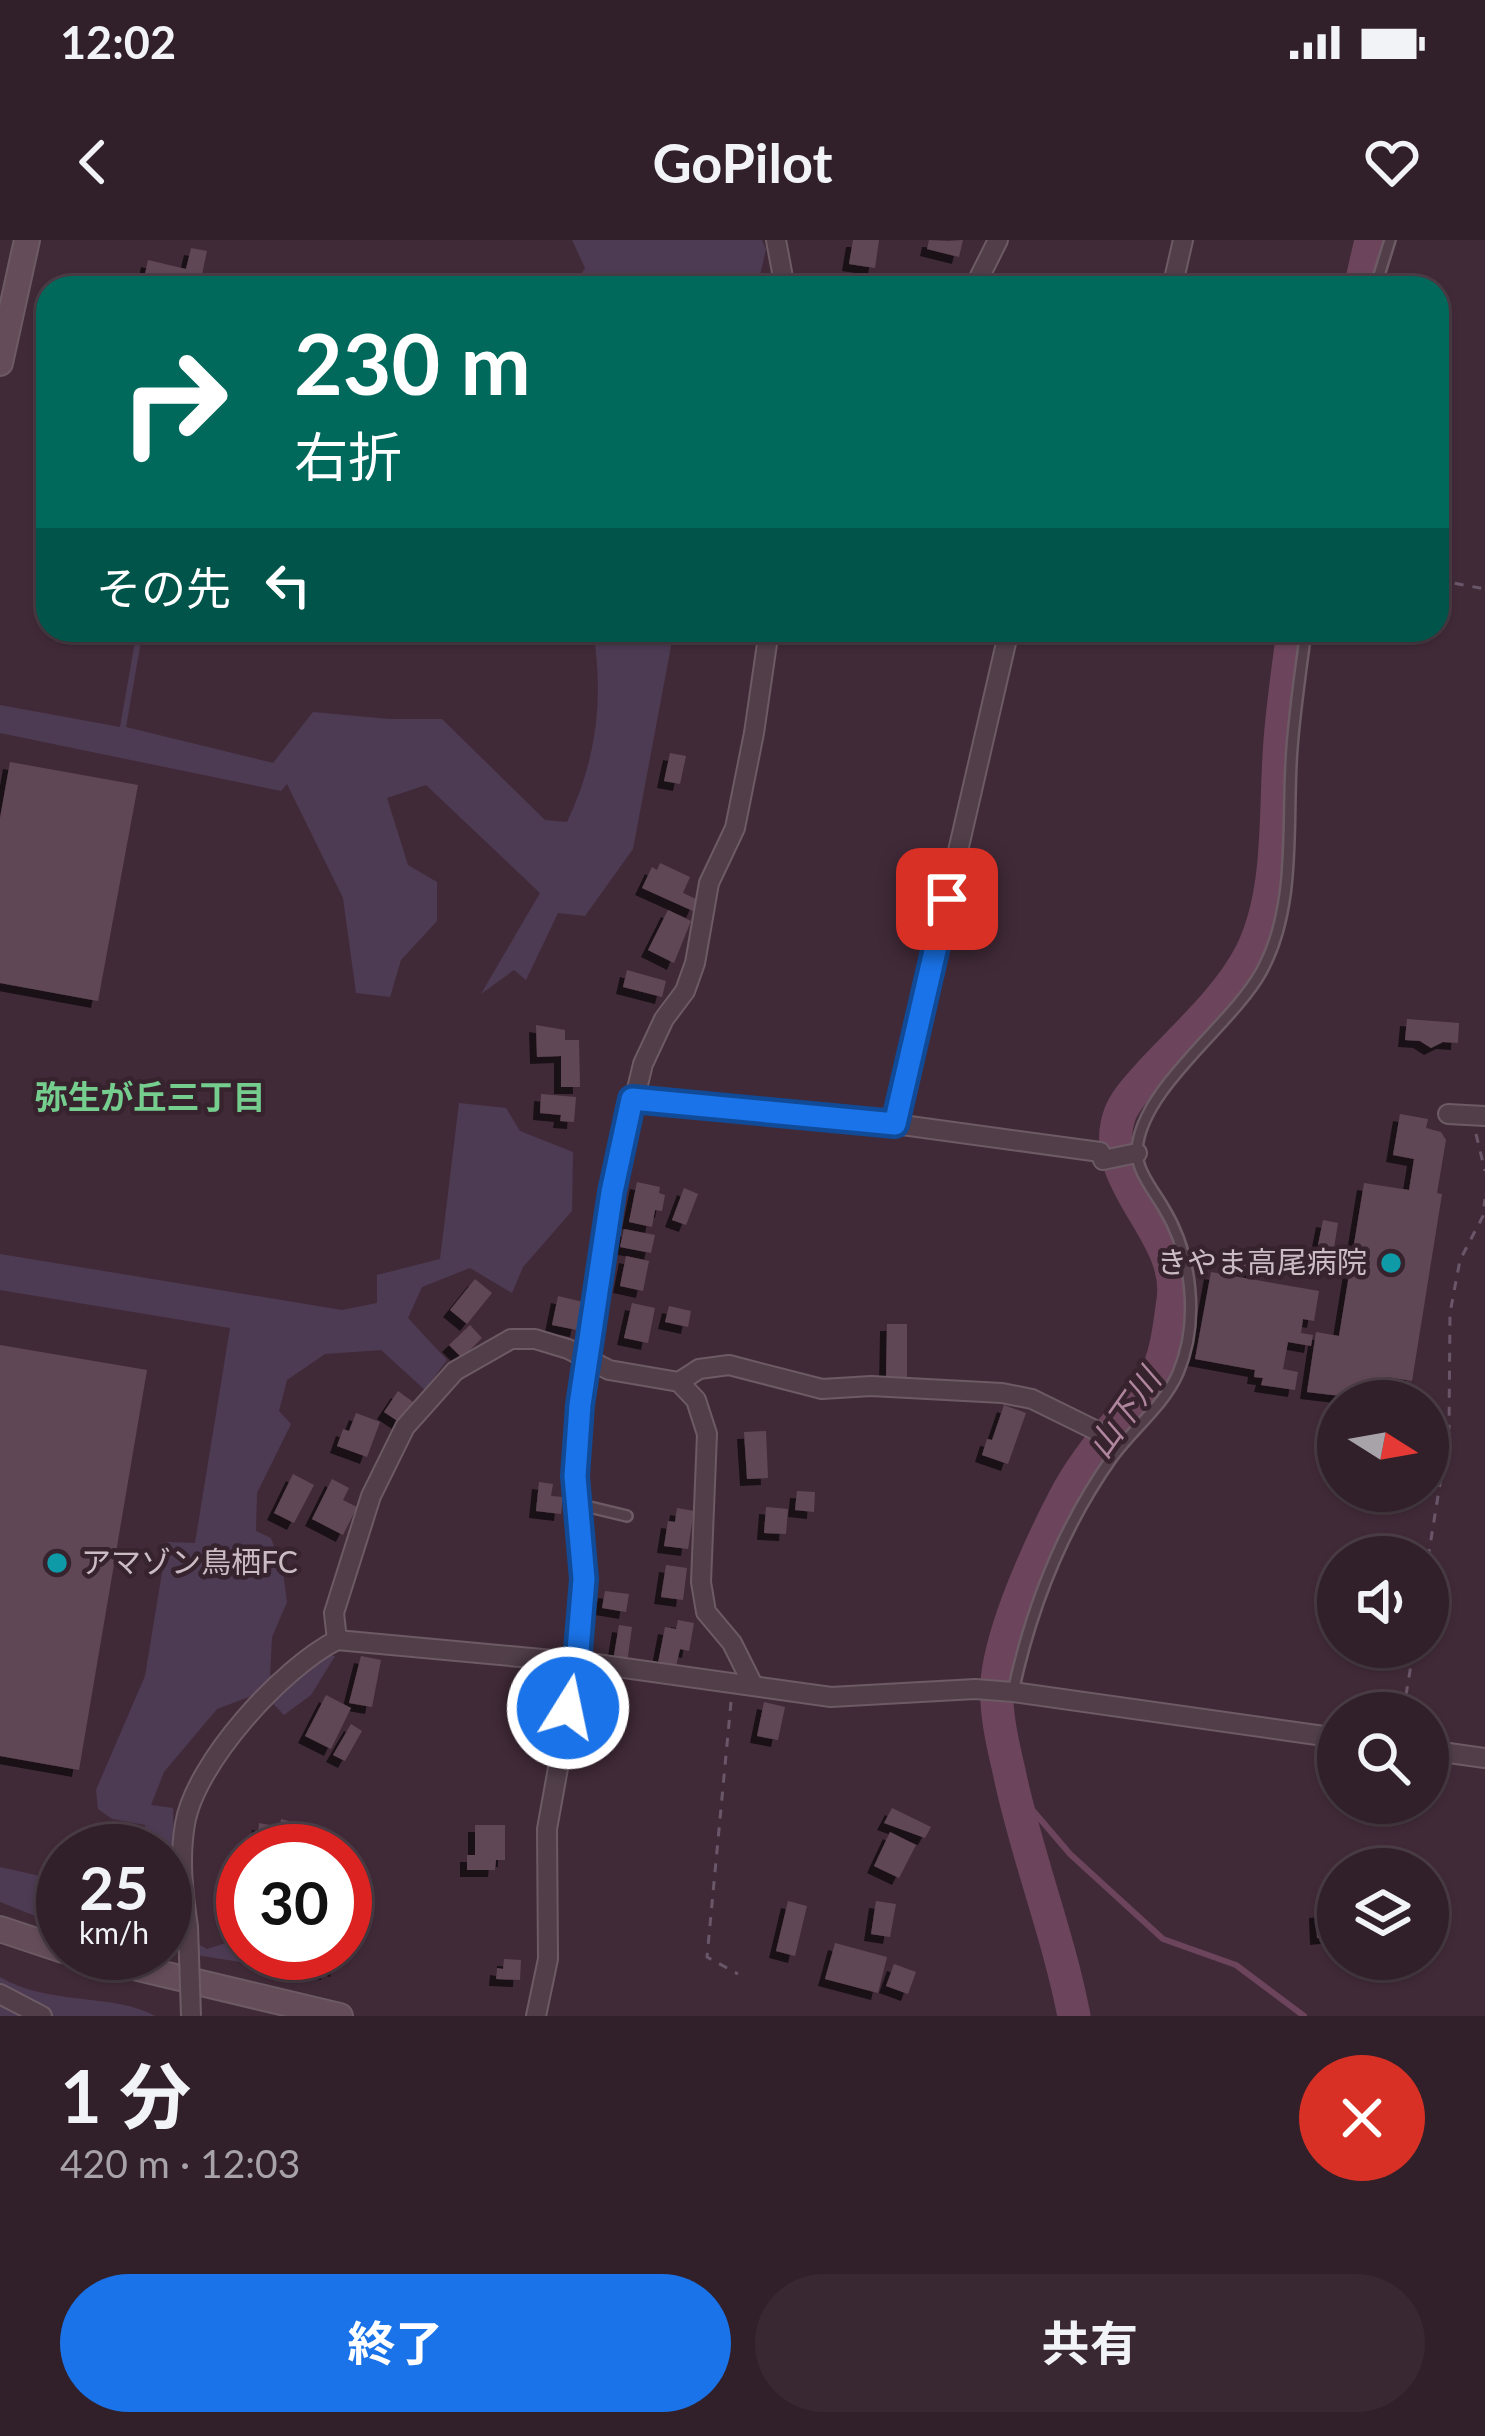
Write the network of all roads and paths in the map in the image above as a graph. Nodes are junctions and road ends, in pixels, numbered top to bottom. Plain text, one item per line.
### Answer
1 (27, 240) edge
2 (776, 240) edge
3 (998, 240) edge
4 (1184, 240) edge
5 (1390, 240) edge
6 (783, 276) edge
7 (980, 276) edge
8 (1175, 276) edge
9 (1380, 276) edge
10 (0, 363) edge
11 (1449, 582) edge
12 (1485, 589) edge
13 (767, 642) edge
14 (1006, 642) edge
15 (1305, 642) edge
16 (632, 1099) junction
17 (1448, 1114) dead end
18 (1478, 1115) edge
19 (895, 1124) junction
20 (1134, 1153) junction
21 (1485, 1171) edge
22 (1485, 1199) edge
23 (589, 1361) junction
24 (679, 1382) junction
25 (1097, 1431) dead end
26 (577, 1504) junction
27 (628, 1516) dead end
28 (1432, 1536) edge
29 (337, 1640) junction
30 (577, 1663) junction
31 (743, 1684) junction
32 (1013, 1692) junction
33 (1317, 1735) edge
34 (1449, 1753) edge
35 (1485, 1758) edge
36 (0, 1929) edge
37 (36, 1941) edge
38 (738, 1974) dead end
39 (189, 1980) edge
40 (0, 1994) edge
41 (42, 2016) edge
42 (190, 2016) edge
43 (340, 2016) edge
44 (536, 2016) edge

1 - 10 street
2 - 6 street
3 - 7 street
4 - 8 street
5 - 9 lane
11 - 12 path
13 - 16 street
14 - 19 street
15 - 20 lane
16 - 19 street
16 - 23 street
17 - 18 street
18 - 21 path
19 - 20 street
20 - 32 lane
22 - 28 path
23 - 24 street
23 - 26 street
23 - 29 street
24 - 25 street
24 - 31 street
26 - 27 lane
26 - 30 street
29 - 30 street
29 - 42 street, bridge
30 - 31 street
30 - 44 street
31 - 32 street
31 - 38 path
32 - 33 street
34 - 35 street
36 - 37 street
39 - 43 street
40 - 41 street

